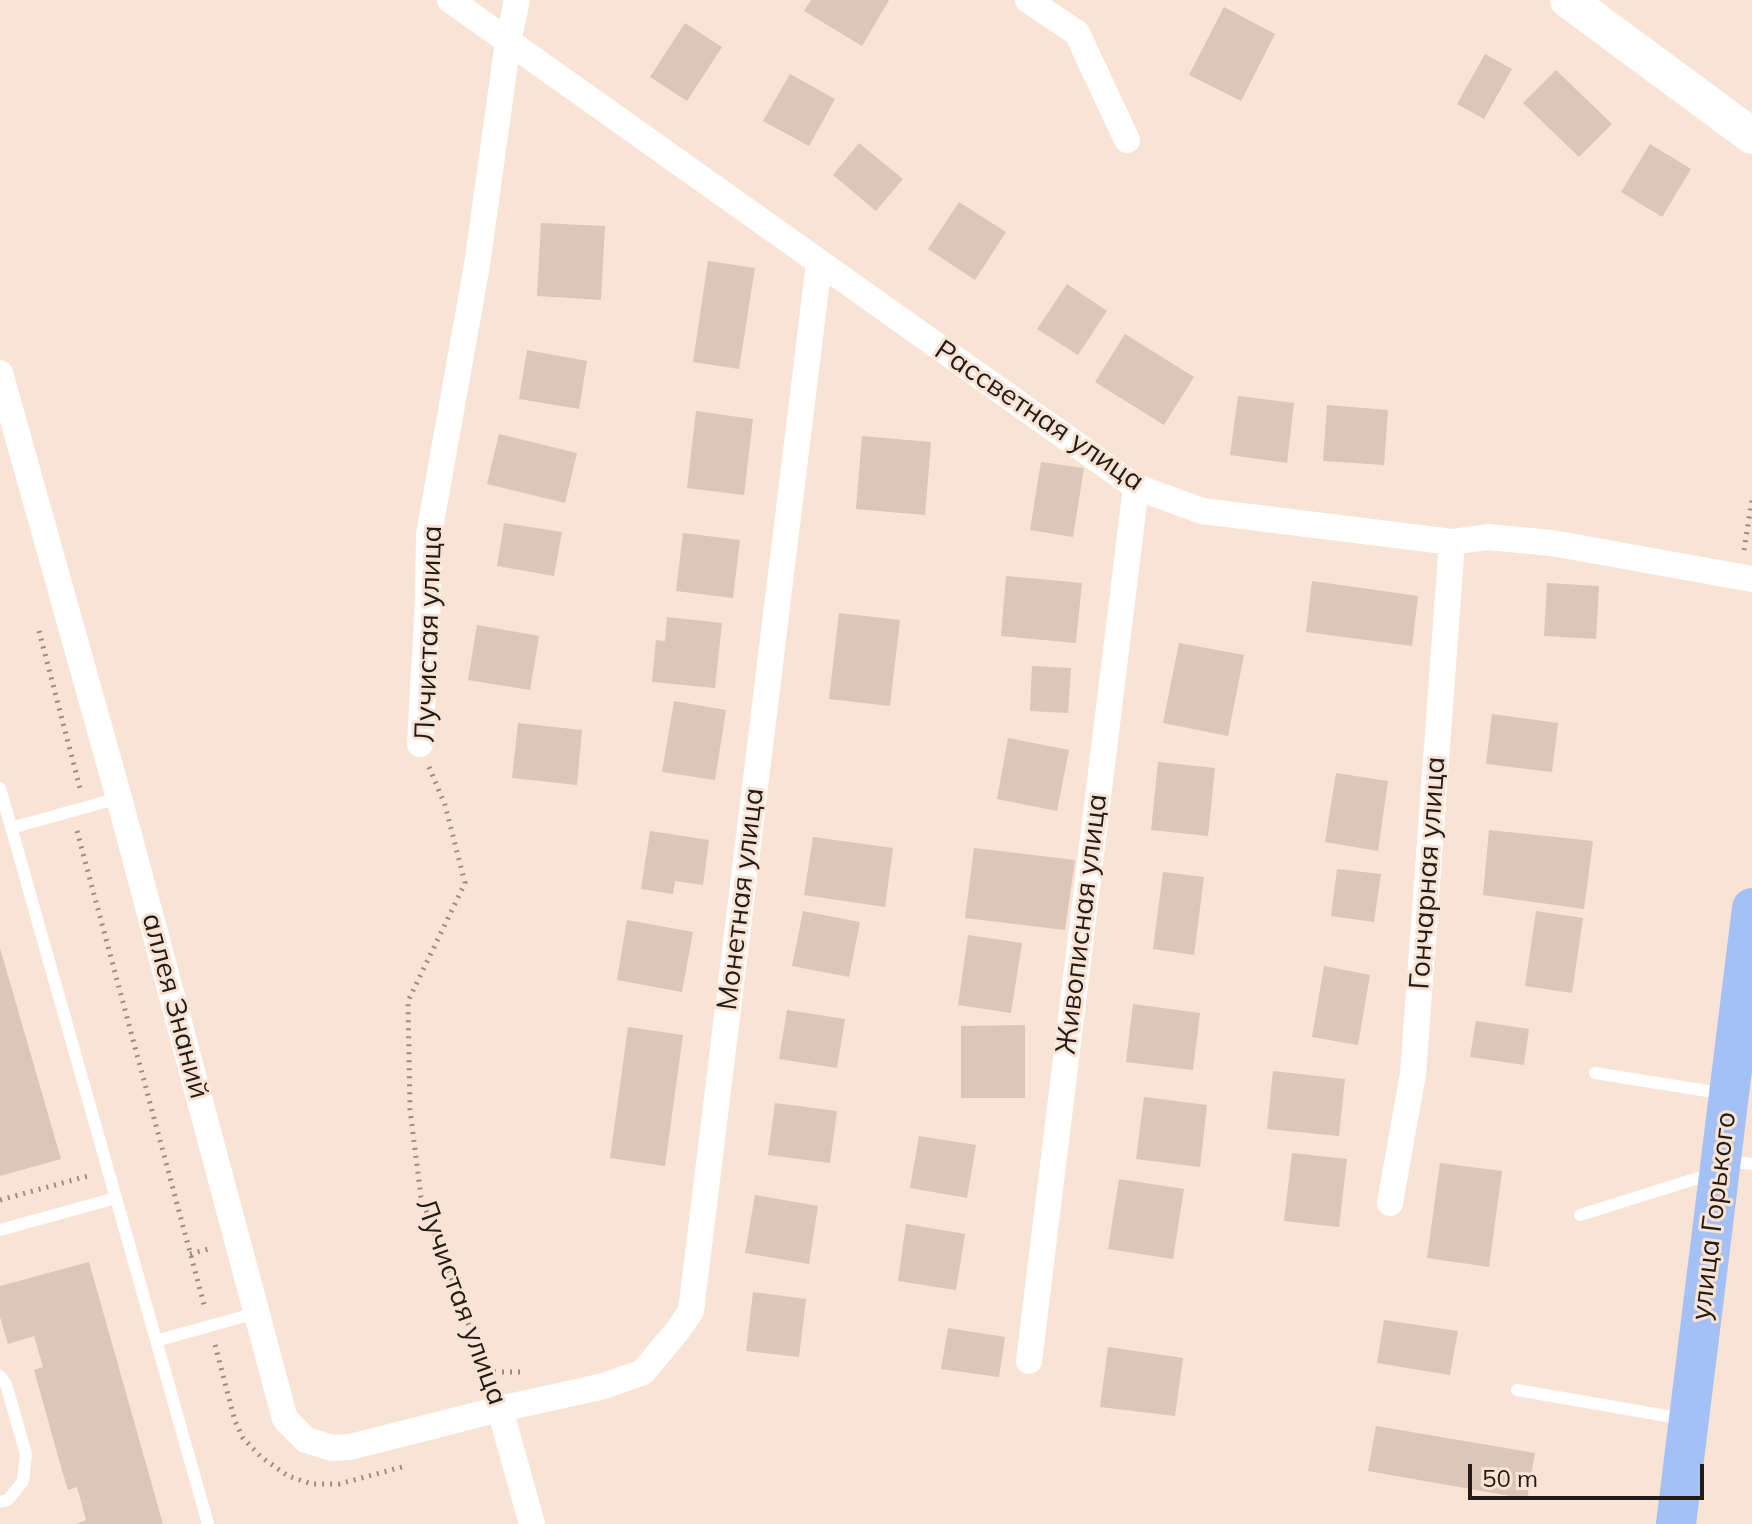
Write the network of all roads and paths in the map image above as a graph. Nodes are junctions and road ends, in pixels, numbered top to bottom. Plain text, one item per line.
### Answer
1 (450, 0) edge
2 (517, 0) edge
3 (1028, 0) edge
4 (1568, 0) edge
5 (508, 42) junction
6 (1752, 136) edge
7 (1127, 140) dead end
8 (819, 263) junction
9 (0, 373) edge
10 (1136, 487) junction
11 (1752, 500) edge
12 (1452, 542) junction
13 (1746, 578) edge
14 (420, 744) joint
15 (0, 788) edge
16 (119, 798) junction
17 (3, 808) edge
18 (11, 828) junction
19 (1752, 908) edge
20 (1595, 1073) dead end
21 (1729, 1094) junction
22 (1731, 1165) edge
23 (90, 1175) dead end
24 (116, 1198) junction
25 (0, 1200) edge
26 (1390, 1203) dead end
27 (1580, 1215) dead end
28 (0, 1230) edge
29 (256, 1313) junction
30 (156, 1341) junction
31 (1029, 1361) dead end
32 (0, 1376) edge
33 (1517, 1390) dead end
34 (500, 1409) junction
35 (1689, 1419) junction
36 (0, 1502) edge
37 (208, 1524) edge
38 (532, 1524) edge
39 (1676, 1524) edge

1 - 5 street, Рассветная улица
2 - 5 street, Лучистая улица
3 - 7 street
4 - 6 street
5 - 8 street, Рассветная улица
5 - 14 street, Лучистая улица
8 - 10 street, Рассветная улица
8 - 34 street, Монетная улица
9 - 16 street, аллея Знаний
10 - 12 street, Рассветная улица
10 - 31 street, Живописная улица
11 - 13 path
12 - 13 street, Рассветная улица
12 - 26 street, Гончарная улица
14 - 34 path, Лучистая улица
15 - 17 lane
16 - 18 lane
16 - 29 street, аллея Знаний
17 - 18 lane
18 - 24 lane
19 - 21 main road, улица Горького
20 - 21 lane
21 - 22 main road, улица Горького
22 - 27 lane
22 - 35 main road, улица Горького
23 - 25 path
24 - 28 lane
24 - 30 lane
29 - 30 lane
29 - 34 street, аллея Знаний
30 - 37 lane
32 - 36 lane
33 - 35 lane
34 - 38 street, Лучистая улица
35 - 39 main road, улица Горького

